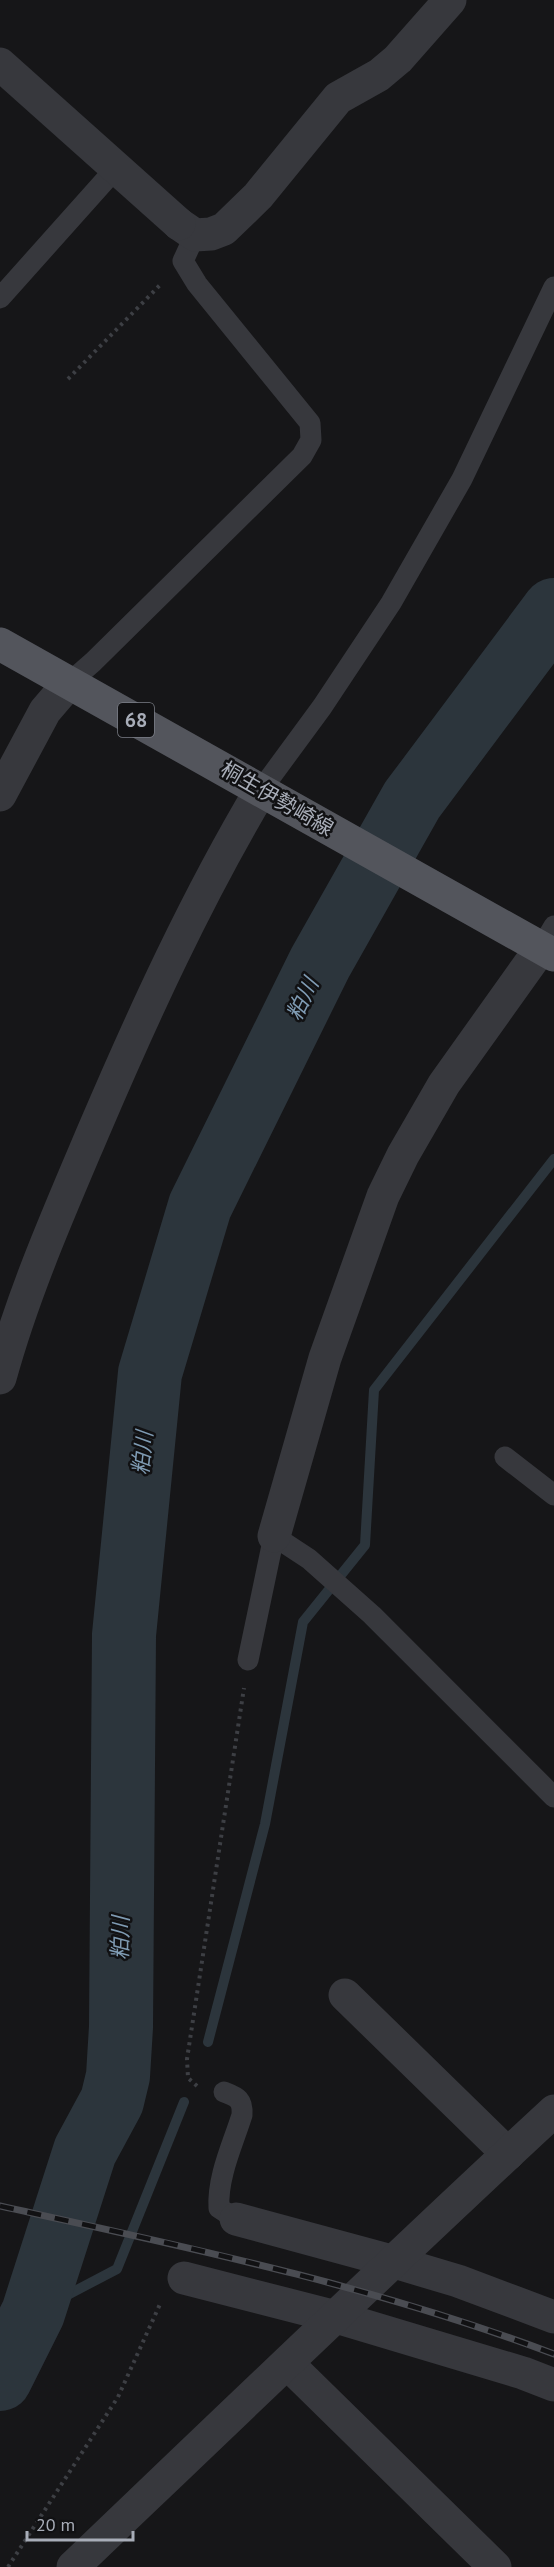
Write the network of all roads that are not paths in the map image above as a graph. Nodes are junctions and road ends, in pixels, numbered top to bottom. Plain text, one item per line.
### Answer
1 (450, 0) edge
2 (0, 64) edge
3 (117, 167) junction
4 (186, 240) junction
5 (554, 287) edge
6 (0, 298) edge
7 (0, 644) edge
8 (69, 683) junction
9 (267, 793) junction
10 (0, 795) edge
11 (544, 943) edge
12 (0, 1378) edge
13 (505, 1457) dead end
14 (554, 1495) edge
15 (274, 1536) junction
16 (248, 1660) road end
17 (554, 1797) edge
18 (345, 1995) dead end
19 (224, 2092) road end
20 (554, 2111) edge
21 (508, 2154) junction
22 (236, 2219) joint
23 (391, 2261) junction
24 (190, 2279) road end
25 (336, 2317) junction
26 (554, 2317) edge
27 (287, 2363) junction
28 (554, 2385) edge
29 (73, 2567) edge
30 (495, 2567) edge

1 - 4 street
2 - 3 street
3 - 4 street
3 - 6 lane
4 - 8 lane
5 - 9 lane
7 - 8 main road, 桐生伊勢崎線 / 68
8 - 9 main road, 桐生伊勢崎線 / 68
8 - 10 street
9 - 11 main road, 桐生伊勢崎線 / 68
9 - 12 street
11 - 15 street
13 - 14 lane
15 - 16 lane
15 - 17 lane
18 - 21 street
19 - 22 lane
20 - 21 street
21 - 23 street
22 - 23 street
23 - 25 street
23 - 26 street
24 - 25 street
25 - 27 street
25 - 28 street
27 - 29 street
27 - 30 street

